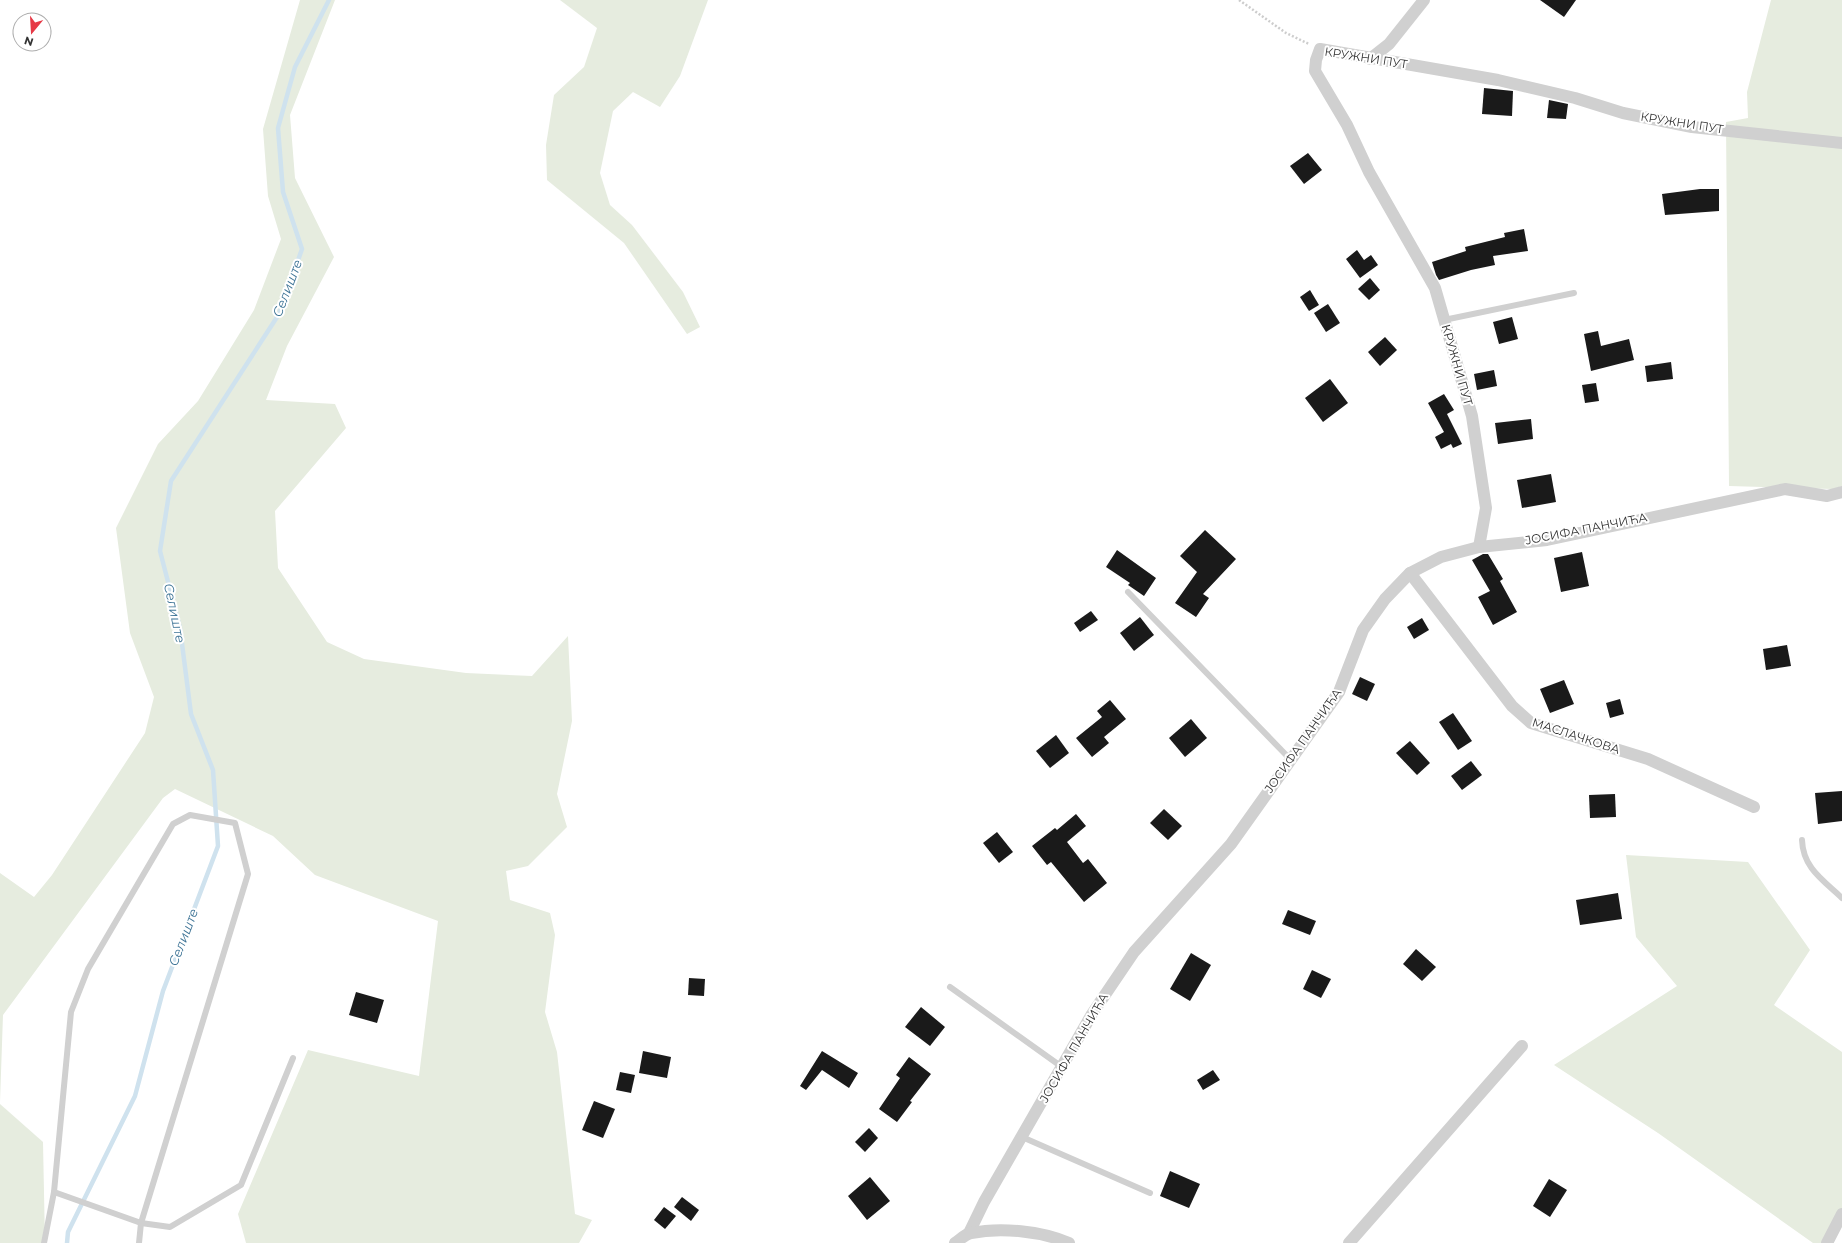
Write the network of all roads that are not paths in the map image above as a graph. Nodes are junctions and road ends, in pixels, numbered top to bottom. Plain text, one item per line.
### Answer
1 (1424, 0) edge
2 (1370, 59) junction
3 (1842, 143) edge
4 (1574, 293) dead end
5 (1444, 320) junction
6 (1842, 492) edge
7 (1479, 547) junction
8 (1410, 573) junction
9 (1128, 592) dead end
10 (1291, 760) junction
11 (1754, 807) dead end
12 (1802, 840) dead end
13 (1842, 898) edge
14 (950, 987) dead end
15 (1522, 1046) dead end
16 (293, 1058) dead end
17 (1062, 1067) junction
18 (1022, 1137) junction
19 (54, 1192) junction
20 (1150, 1193) dead end
21 (1842, 1214) edge
22 (141, 1223) junction
23 (969, 1233) junction
24 (44, 1243) edge
25 (139, 1243) edge
26 (955, 1243) edge
27 (1069, 1243) edge
28 (1349, 1243) edge
29 (1827, 1243) edge

1 - 2 street
2 - 3 street, КРУЖНИ ПУТ
2 - 5 street, КРУЖНИ ПУТ
4 - 5 lane
5 - 7 street, КРУЖНИ ПУТ
6 - 7 street, ЈОСИФА ПАНЧИЋА
7 - 8 street, ЈОСИФА ПАНЧИЋА
8 - 10 street, ЈОСИФА ПАНЧИЋА
8 - 11 street, МАСЛАЧКОВА
9 - 10 lane
10 - 17 street, ЈОСИФА ПАНЧИЋА
12 - 13 lane
14 - 17 lane
15 - 28 street
16 - 22 lane
17 - 18 street, ЈОСИФА ПАНЧИЋА
18 - 20 lane
18 - 23 street, ЈОСИФА ПАНЧИЋА
19 - 22 lane
19 - 22 lane
19 - 24 lane
21 - 29 street
22 - 25 lane
23 - 26 street
23 - 27 street

